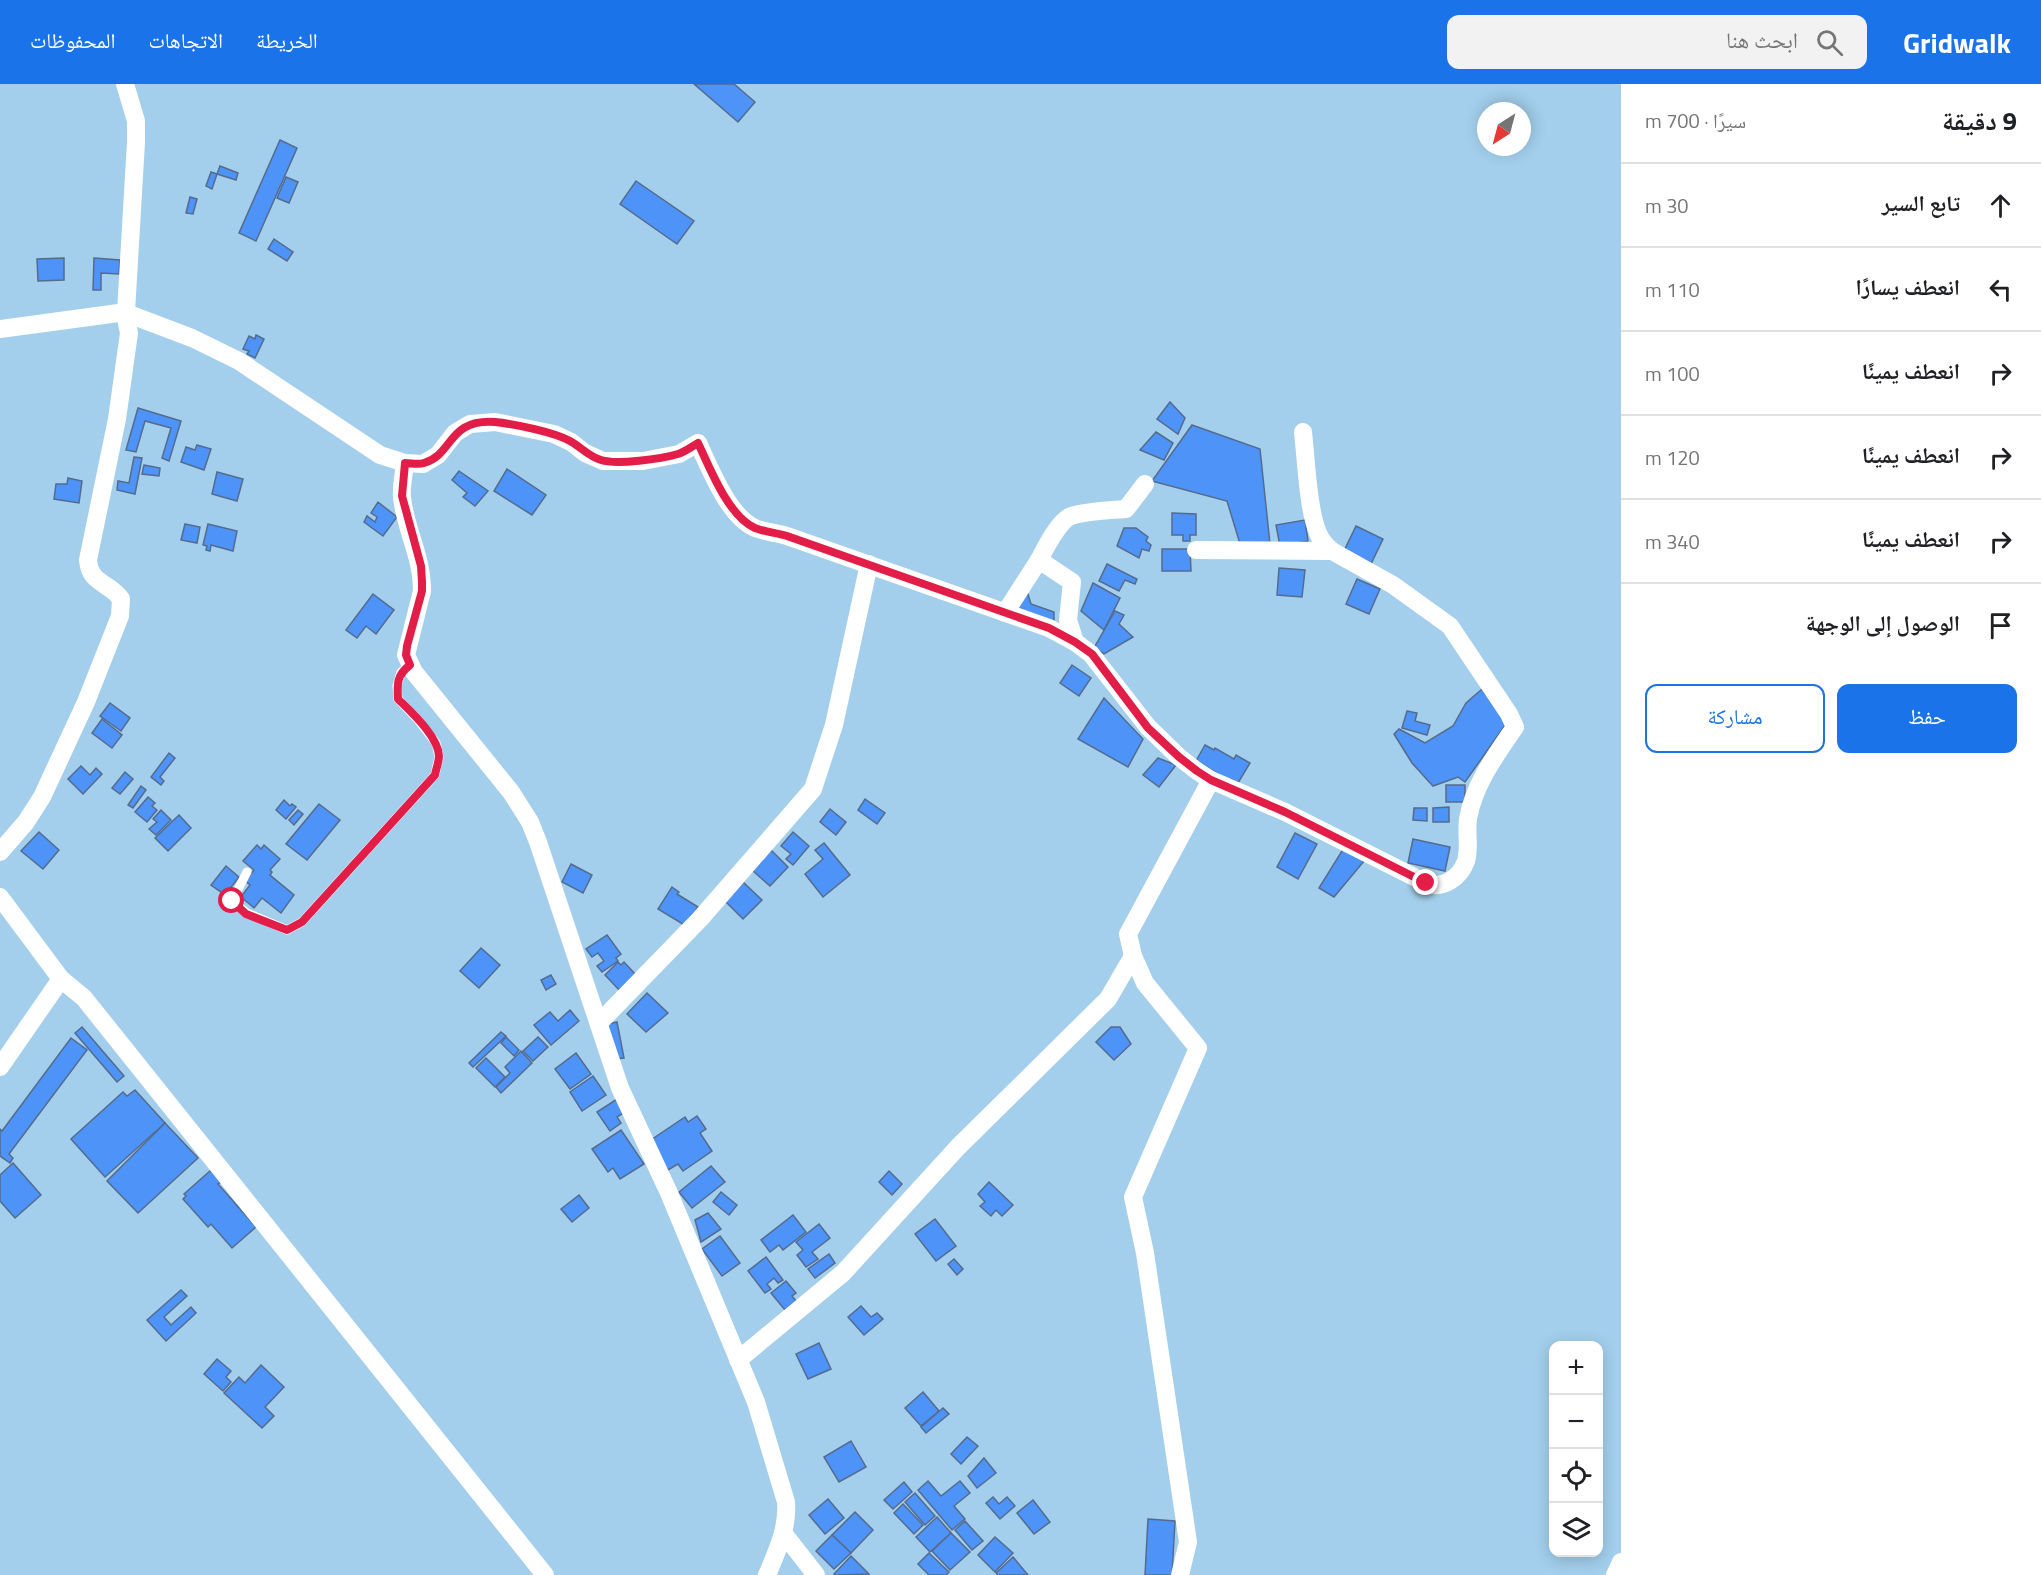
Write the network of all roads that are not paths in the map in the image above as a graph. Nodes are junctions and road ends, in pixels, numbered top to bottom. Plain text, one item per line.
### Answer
1 (125, 84) edge
2 (125, 313) junction
3 (0, 329) edge
4 (1303, 432) dead end
5 (405, 463) junction
6 (1145, 484) dead end
7 (1196, 550) dead end
8 (1332, 551) junction
9 (1039, 560) junction
10 (868, 564) junction
11 (1005, 613) junction
12 (1075, 642) junction
13 (410, 665) junction
14 (1211, 780) junction
15 (0, 852) edge
16 (247, 872) dead end
17 (0, 897) edge
18 (1133, 956) junction
19 (61, 979) junction
20 (599, 1023) junction
21 (0, 1067) edge
22 (738, 1360) junction
23 (784, 1534) junction
24 (1621, 1562) edge
25 (545, 1575) edge
26 (767, 1575) edge
27 (816, 1575) edge
28 (1179, 1575) edge
29 (1615, 1575) edge

1 - 2 street
2 - 3 street
2 - 5 street
2 - 15 street
4 - 8 street
5 - 10 street
5 - 13 street
6 - 9 street
7 - 8 street
8 - 14 street
9 - 11 street
9 - 12 street
10 - 11 street
10 - 20 street
11 - 12 street
12 - 14 street
13 - 16 lane
13 - 20 street
14 - 18 street
17 - 19 street
18 - 22 street
18 - 28 street
19 - 21 street
19 - 25 street
20 - 22 street
22 - 23 street
23 - 26 street
23 - 27 street
24 - 29 street

